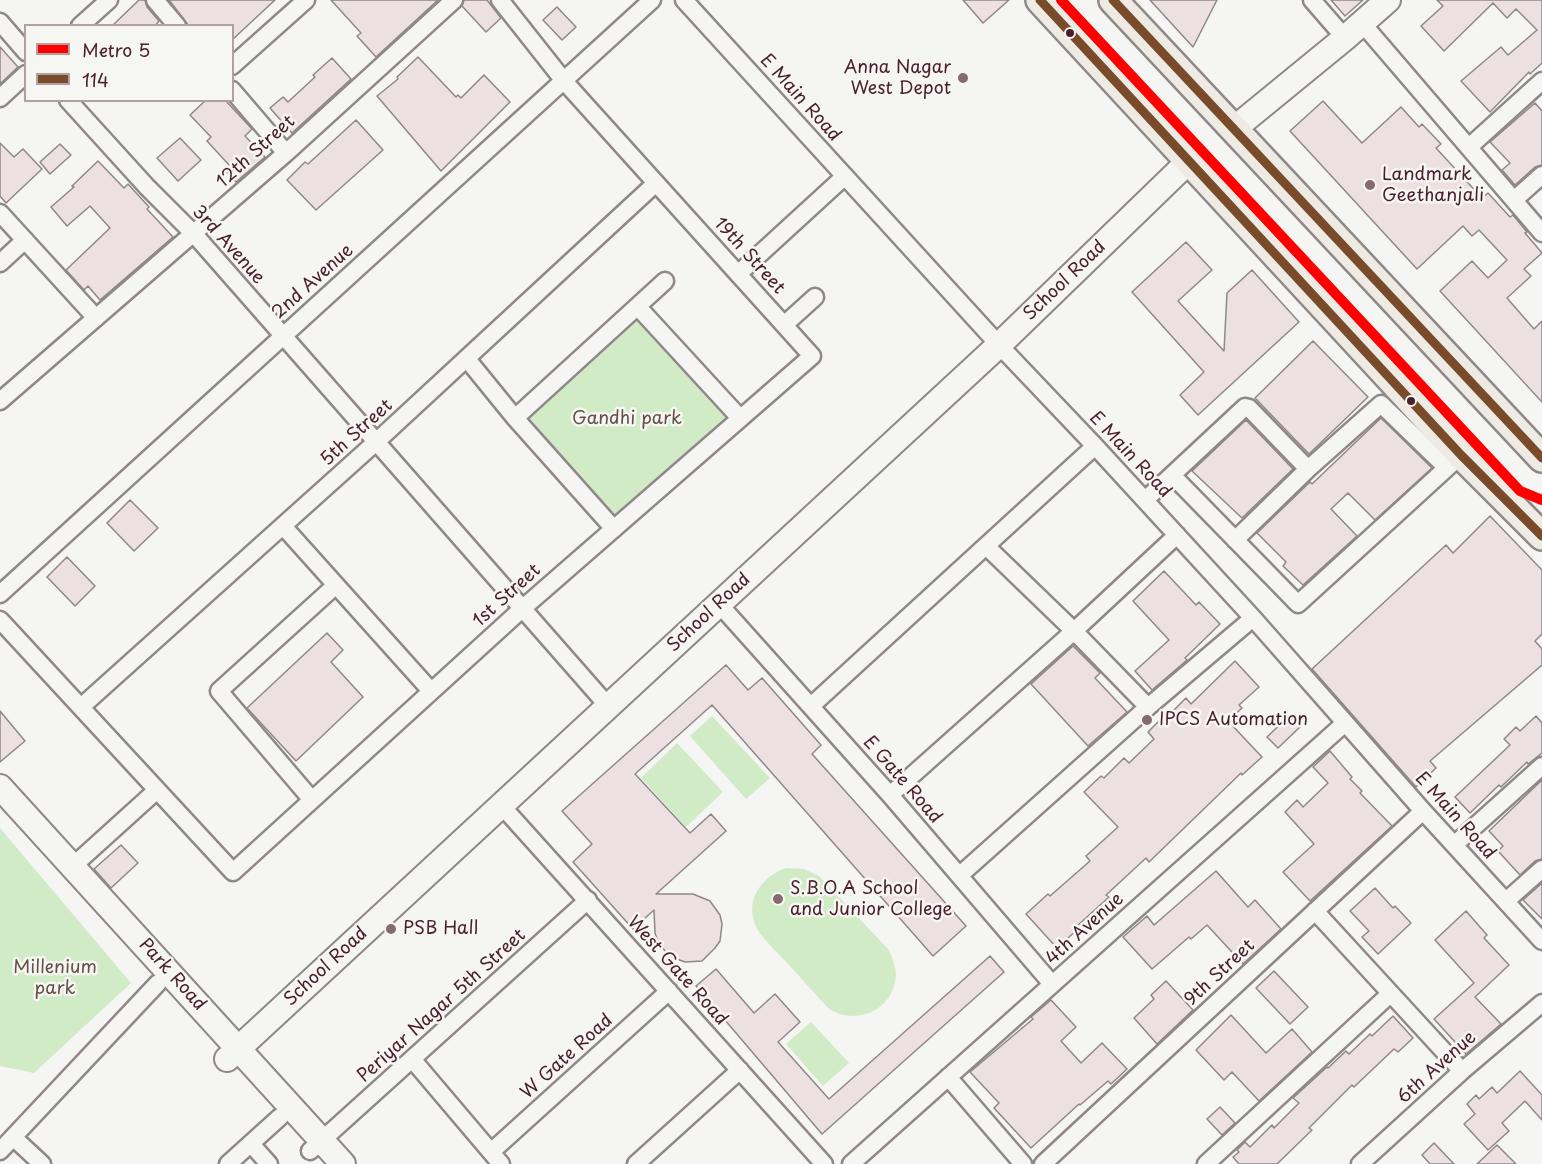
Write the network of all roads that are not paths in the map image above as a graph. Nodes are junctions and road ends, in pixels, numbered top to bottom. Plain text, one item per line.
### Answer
1 (109, 0) edge
2 (155, 0) edge
3 (306, 0) edge
4 (454, 0) edge
5 (500, 0) edge
6 (652, 0) edge
7 (684, 0) edge
8 (1040, 0) edge
9 (1113, 0) edge
10 (1312, 0) edge
11 (1388, 0) edge
12 (0, 22) edge
13 (82, 24) edge
14 (175, 24) edge
15 (1354, 31) junction
16 (24, 50) edge
17 (234, 64) edge
18 (24, 76) edge
19 (564, 81) junction
20 (1542, 81) edge
21 (234, 92) edge
22 (0, 98) edge
23 (70, 102) edge
24 (1235, 128) junction
25 (1469, 147) junction
26 (285, 153) junction
27 (1188, 162) junction
28 (1542, 175) edge
29 (845, 176) junction
30 (656, 183) junction
31 (1514, 200) junction
32 (0, 213) edge
33 (1542, 232) edge
34 (194, 234) junction
35 (25, 240) junction
36 (0, 263) edge
37 (738, 274) junction
38 (665, 281) dead end
39 (815, 297) dead end
40 (638, 307) junction
41 (96, 318) junction
42 (784, 325) junction
43 (284, 335) junction
44 (999, 345) junction
45 (812, 356) joint
46 (467, 358) junction
47 (0, 401) edge
48 (515, 418) junction
49 (740, 418) junction
50 (376, 442) junction
51 (1095, 446) junction
52 (1542, 458) edge
53 (1454, 462) junction
54 (1308, 469) junction
55 (1172, 475) junction
56 (1145, 500) junction
57 (283, 526) junction
58 (614, 529) junction
59 (1177, 535) junction
60 (1542, 536) edge
61 (1235, 540) junction
62 (986, 546) junction
63 (336, 585) junction
64 (0, 594) edge
65 (718, 604) junction
66 (523, 608) junction
67 (1253, 618) junction
68 (0, 620) edge
69 (1074, 631) junction
70 (431, 691) junction
71 (608, 706) junction
72 (811, 706) junction
73 (81, 707) junction
74 (1148, 707) junction
75 (1345, 723) junction
76 (1542, 766) edge
77 (0, 787) edge
78 (157, 790) junction
79 (890, 795) junction
80 (312, 800) junction
81 (501, 805) junction
82 (0, 808) edge
83 (1423, 811) junction
84 (1454, 845) junction
85 (73, 866) junction
86 (1542, 869) edge
87 (960, 875) junction
88 (588, 900) junction
89 (1506, 902) junction
90 (1316, 911) junction
91 (1542, 941) edge
92 (158, 983) junction
93 (1052, 984) junction
94 (669, 992) junction
95 (1390, 994) junction
96 (1542, 1003) edge
97 (233, 1054) junction
98 (412, 1059) junction
99 (740, 1070) junction
100 (1461, 1071) junction
101 (948, 1077) junction
102 (279, 1118) junction
103 (13, 1137) junction
104 (251, 1144) junction
105 (0, 1151) edge
106 (318, 1152) edge
107 (496, 1158) edge
108 (42, 1164) edge
109 (228, 1164) edge
110 (269, 1164) edge
111 (343, 1164) edge
112 (636, 1164) edge
113 (824, 1164) edge
114 (851, 1164) edge
115 (1023, 1164) edge
116 (1043, 1164) edge
117 (1206, 1164) edge
118 (1360, 1164) edge

1 - 13 street
2 - 14 street
3 - 17 street
4 - 26 street, 12th Street
5 - 19 street
6 - 19 street, 2nd Avenue
7 - 29 street, E Main Road
8 - 27 main road
9 - 24 main road
10 - 15 street
11 - 15 street
12 - 16 street
15 - 24 street
15 - 25 street
18 - 22 street
19 - 30 street, 19th Street
19 - 43 street, 2nd Avenue
20 - 25 street
21 - 26 street
23 - 34 street, 3rd Avenue
24 - 52 main road
25 - 31 street
26 - 34 street, 12th Street
27 - 44 street, School Road
27 - 53 main road
28 - 31 street
29 - 37 street
29 - 44 street, E Main Road
30 - 37 street, 19th Street
30 - 46 street, 5th Street
31 - 33 street
32 - 35 street
34 - 41 street, 12th Street
34 - 43 street, 3rd Avenue
35 - 36 street
35 - 41 street
37 - 42 street, 19th Street
38 - 40 street
39 - 42 street
40 - 48 street
40 - 49 street
41 - 47 street, 12th Street
42 - 45 street, 19th Street
43 - 50 street, 3rd Avenue
43 - 64 street, 2nd Avenue
44 - 51 street, E Main Road
44 - 65 street, School Road
45 - 49 street, 1st Street
46 - 48 street
46 - 50 street, 5th Street
48 - 58 street
49 - 58 street, 1st Street
50 - 57 street, 5th Street
50 - 66 street, 3rd Avenue
51 - 56 street, E Main Road
51 - 62 street
53 - 54 street
53 - 60 main road
53 - 61 street
54 - 55 street
54 - 61 street
55 - 56 street
55 - 61 street
56 - 59 street, E Main Road
57 - 63 street
57 - 73 street, 5th Street
58 - 66 street, 1st Street
59 - 67 street, E Main Road
59 - 69 street
62 - 69 street
62 - 72 street
63 - 70 street
63 - 80 street
65 - 71 street, School Road
65 - 72 street, E Gate Road
66 - 70 street, 1st Street
66 - 71 street, 3rd Avenue
67 - 74 street
67 - 75 street, E Main Road
68 - 73 street
69 - 74 street
69 - 79 street
70 - 80 street, 1st Street
71 - 81 street, School Road
72 - 79 street, E Gate Road
73 - 78 street
74 - 87 street
75 - 83 street, E Main Road
75 - 93 street, 4th Avenue
76 - 84 street
77 - 85 street, Park Road
78 - 80 street, 1st Street
78 - 85 street
79 - 87 street, E Gate Road
81 - 88 street, West Gate Road
81 - 97 street, School Road
82 - 92 street, Park Road
83 - 84 street, E Main Road
83 - 90 street, 9th Street
84 - 89 street, E Main Road
85 - 97 street, Park Road
86 - 89 street
87 - 93 street, E Gate Road
88 - 94 street, West Gate Road
88 - 98 street, Periyar Nagar 5th Street
89 - 91 street, E Main Road
90 - 95 street
90 - 116 street, 9th Street
92 - 97 street, Park Road
92 - 103 street
93 - 101 street, 4th Avenue
94 - 99 street, West Gate Road
94 - 107 street, W Gate Road
95 - 100 street
95 - 117 street
96 - 100 street, 6th Avenue
97 - 102 street, Park Road
97 - 106 street, Park Road
98 - 106 street, Periyar Nagar 5th Street
98 - 107 street
99 - 112 street
99 - 113 street, West Gate Road
100 - 118 street, 6th Avenue
101 - 114 street, 4th Avenue
101 - 115 street
102 - 104 street
102 - 106 street, Park Road
103 - 105 street
103 - 108 street
104 - 109 street
104 - 110 street
106 - 111 street, Park Road

